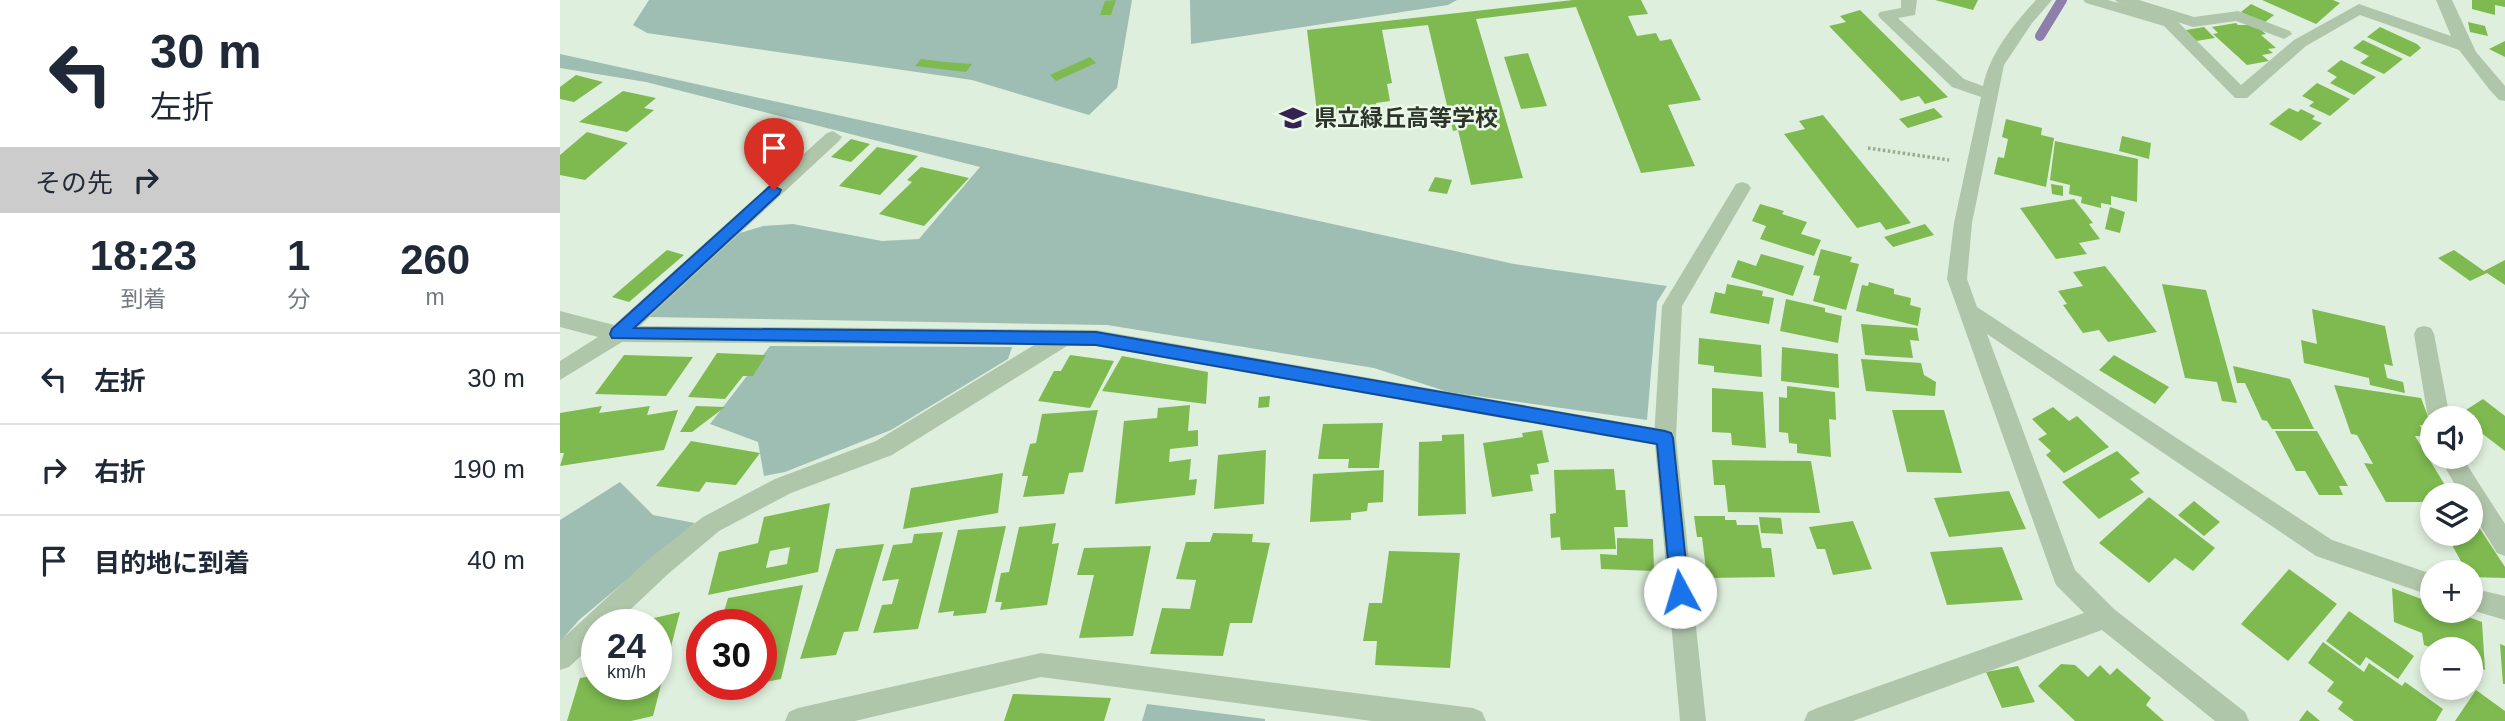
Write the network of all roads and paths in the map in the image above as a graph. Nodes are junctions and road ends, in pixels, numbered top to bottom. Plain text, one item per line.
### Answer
1 (1909, 0) edge
2 (2044, 0) edge
3 (2091, 0) edge
4 (2123, 0) edge
5 (2444, 0) edge
6 (2284, 34) dead end
7 (2463, 47) junction
8 (1989, 94) junction
9 (2505, 96) edge
10 (833, 137) dead end
11 (1868, 148) dead end
12 (1978, 163) junction
13 (1742, 188) dead end
14 (1970, 312) junction
15 (560, 319) edge
16 (618, 334) junction
17 (2424, 334) dead end
18 (1065, 337) junction
19 (560, 372) edge
20 (2438, 406) edge
21 (1665, 438) junction
22 (2458, 469) edge
23 (2505, 545) edge
24 (2420, 581) edge
25 (2483, 602) edge
26 (2505, 608) edge
27 (2105, 617) junction
28 (560, 658) edge
29 (798, 721) edge
30 (1473, 721) edge
31 (1693, 721) edge
32 (1817, 721) edge
33 (2236, 721) edge

1 - 8 street
2 - 8 street
3 - 7 street
4 - 6 street
5 - 7 street
7 - 9 street
8 - 12 street
10 - 16 street
11 - 12 path
12 - 14 street
13 - 21 street
14 - 24 street
14 - 27 street
15 - 16 street
16 - 18 street
16 - 19 street
17 - 20 street
18 - 21 street
18 - 28 street
21 - 31 street
22 - 23 street
25 - 26 street
27 - 32 street
27 - 33 street
29 - 30 street

